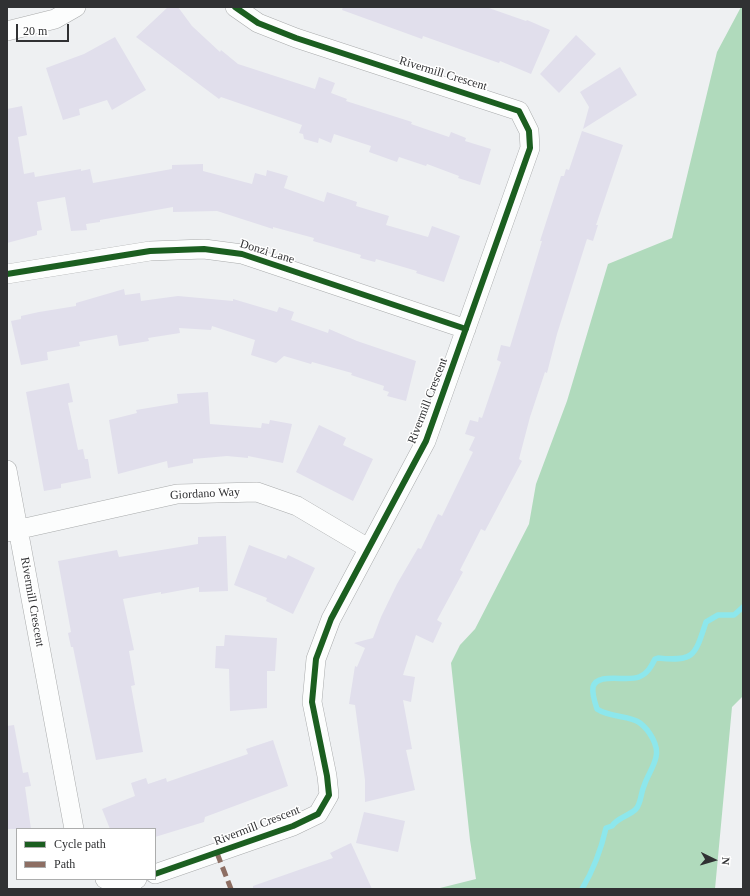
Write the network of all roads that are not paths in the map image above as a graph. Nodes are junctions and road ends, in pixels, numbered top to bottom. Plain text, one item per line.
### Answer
1 (76, 7) edge
2 (235, 7) edge
3 (7, 31) edge
4 (7, 274) edge
5 (466, 329) junction
6 (7, 470) edge
7 (13, 530) edge
8 (368, 548) junction
9 (74, 828) edge
10 (156, 874) edge
11 (108, 880) edge
12 (124, 880) edge

1 - 3 street
2 - 5 street, Rivermill Crescent
4 - 5 street, Donzi Lane
5 - 8 street, Rivermill Crescent
6 - 7 street, Rivermill Crescent
7 - 8 street, Giordano Way
7 - 9 street, Rivermill Crescent
8 - 10 street, Rivermill Crescent
11 - 12 street

